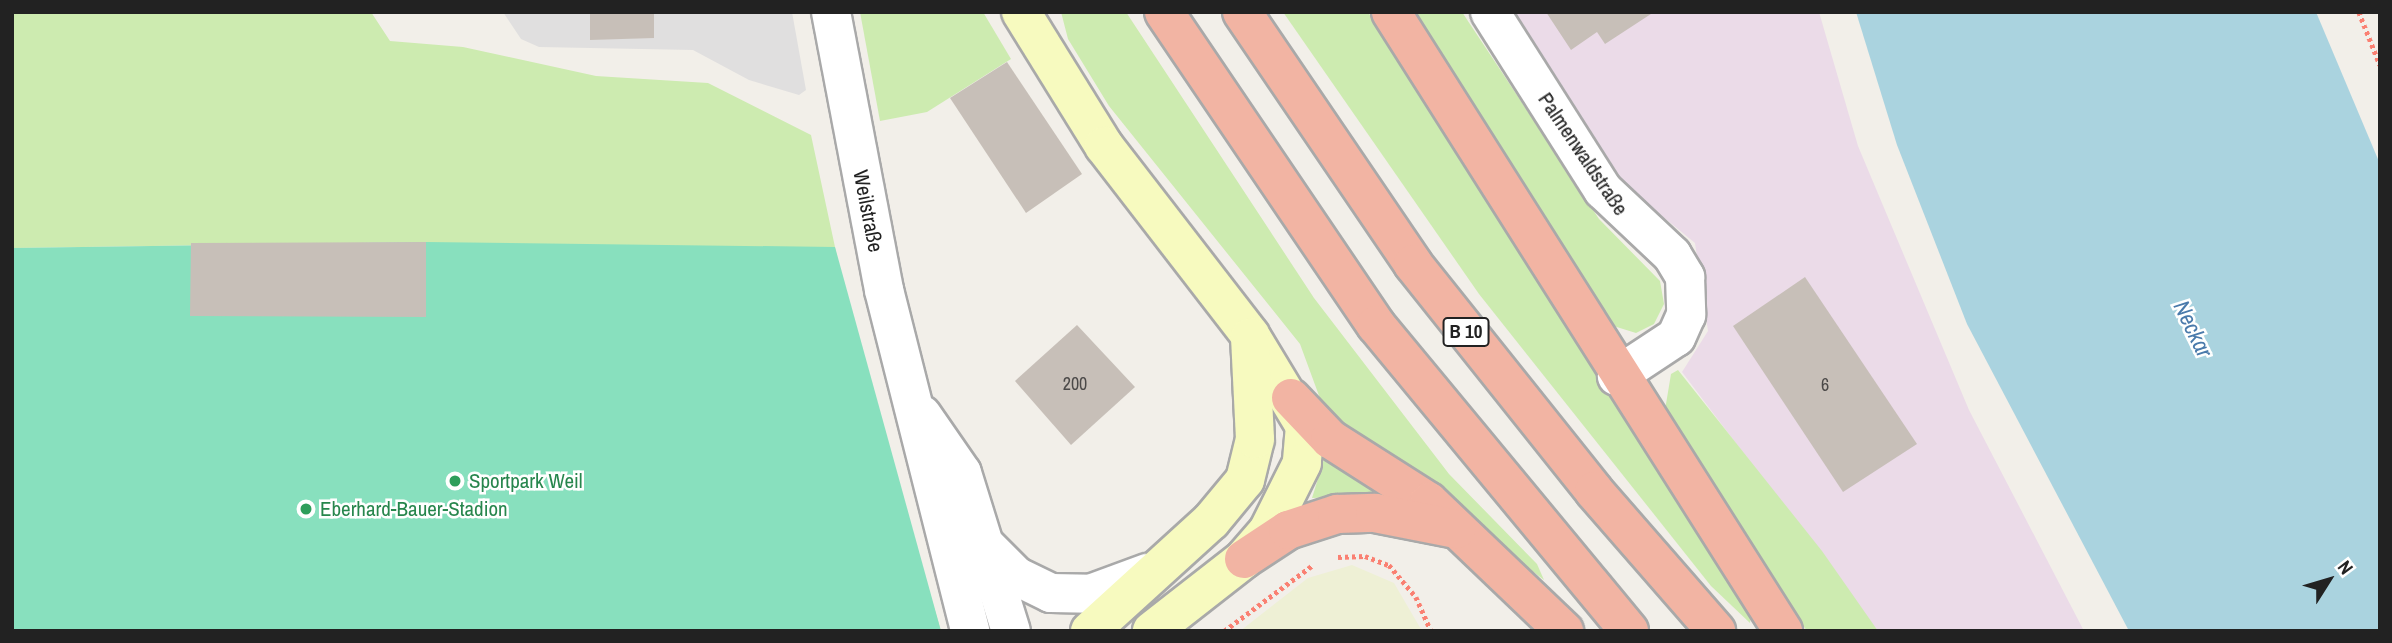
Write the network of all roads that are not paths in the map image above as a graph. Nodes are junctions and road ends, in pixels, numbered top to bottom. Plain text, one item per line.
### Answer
1 (831, 12) edge
2 (1021, 12) edge
3 (1164, 12) edge
4 (1242, 12) edge
5 (1391, 12) edge
6 (1490, 12) edge
7 (1250, 334) junction
8 (1617, 376) junction
9 (1291, 398) junction
10 (916, 407) junction
11 (1460, 530) junction
12 (988, 548) junction
13 (1244, 559) junction
14 (1147, 573) junction
15 (970, 629) edge
16 (1011, 631) edge
17 (1090, 631) edge
18 (1152, 631) edge
19 (1564, 631) edge
20 (1629, 631) edge
21 (1716, 631) edge
22 (1783, 631) edge

1 - 10 street, Weilstraße
2 - 7 main road
3 - 20 highway
4 - 21 highway, B 10
5 - 8 highway
6 - 8 street, Palmenwaldstraße
7 - 9 main road
7 - 14 main road
8 - 22 highway
9 - 11 highway
9 - 13 main road
10 - 12 street, Weilstraße
10 - 15 street, Weilstraße
11 - 13 highway
11 - 19 highway
12 - 14 street
12 - 16 street, Weilstraße
13 - 18 main road
14 - 17 main road

